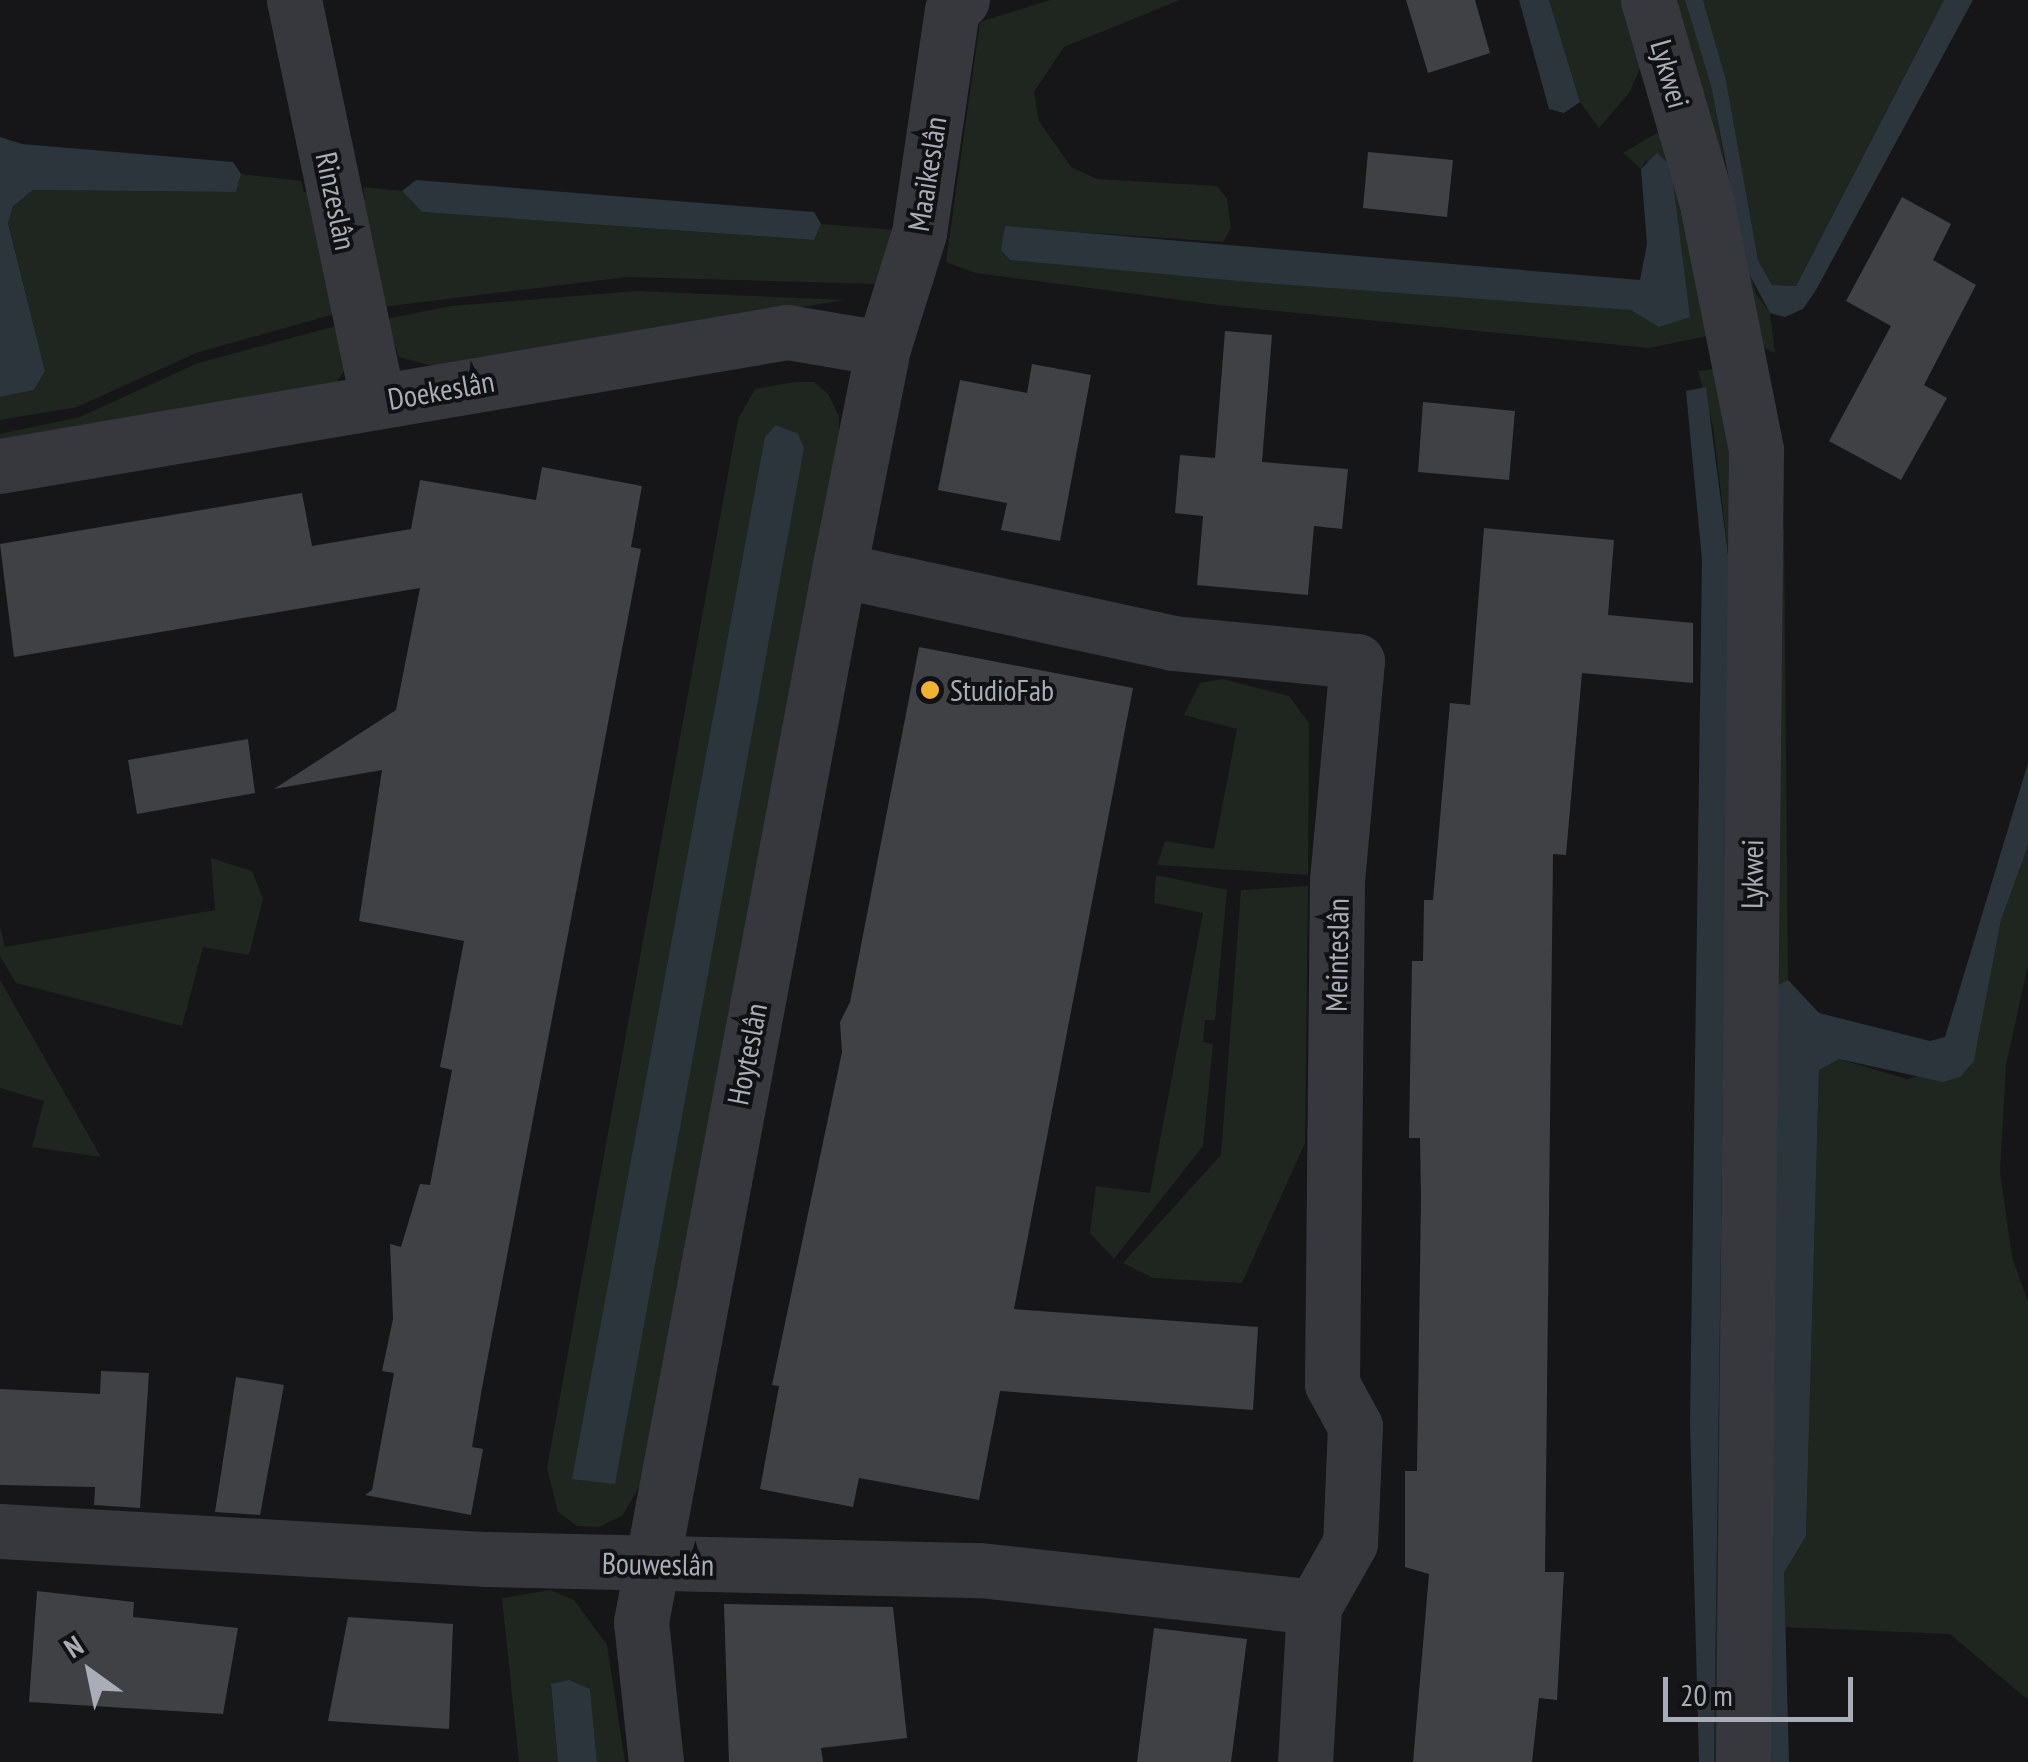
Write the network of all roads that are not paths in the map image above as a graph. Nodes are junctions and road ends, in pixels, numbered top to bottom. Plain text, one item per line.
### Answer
1 (294, 0) edge
2 (962, 0) edge
3 (1648, 0) edge
4 (883, 348) junction
5 (378, 401) junction
6 (0, 466) edge
7 (838, 570) junction
8 (0, 1531) edge
9 (651, 1565) junction
10 (1314, 1607) junction
11 (656, 1762) edge
12 (1305, 1762) edge
13 (1743, 1762) edge

1 - 5 street, Rinzeslân
2 - 4 street, Maaikeslân
3 - 13 street, Lykwei
4 - 5 street, Doekeslân
4 - 7 street, Hoyteslân
5 - 6 street, Doekeslân
7 - 9 street, Hoyteslân
7 - 10 street, Meinteslân
8 - 9 street, Bouweslân
9 - 10 street, Bouweslân
9 - 11 street, Hoyteslân
10 - 12 street, Meinteslân

